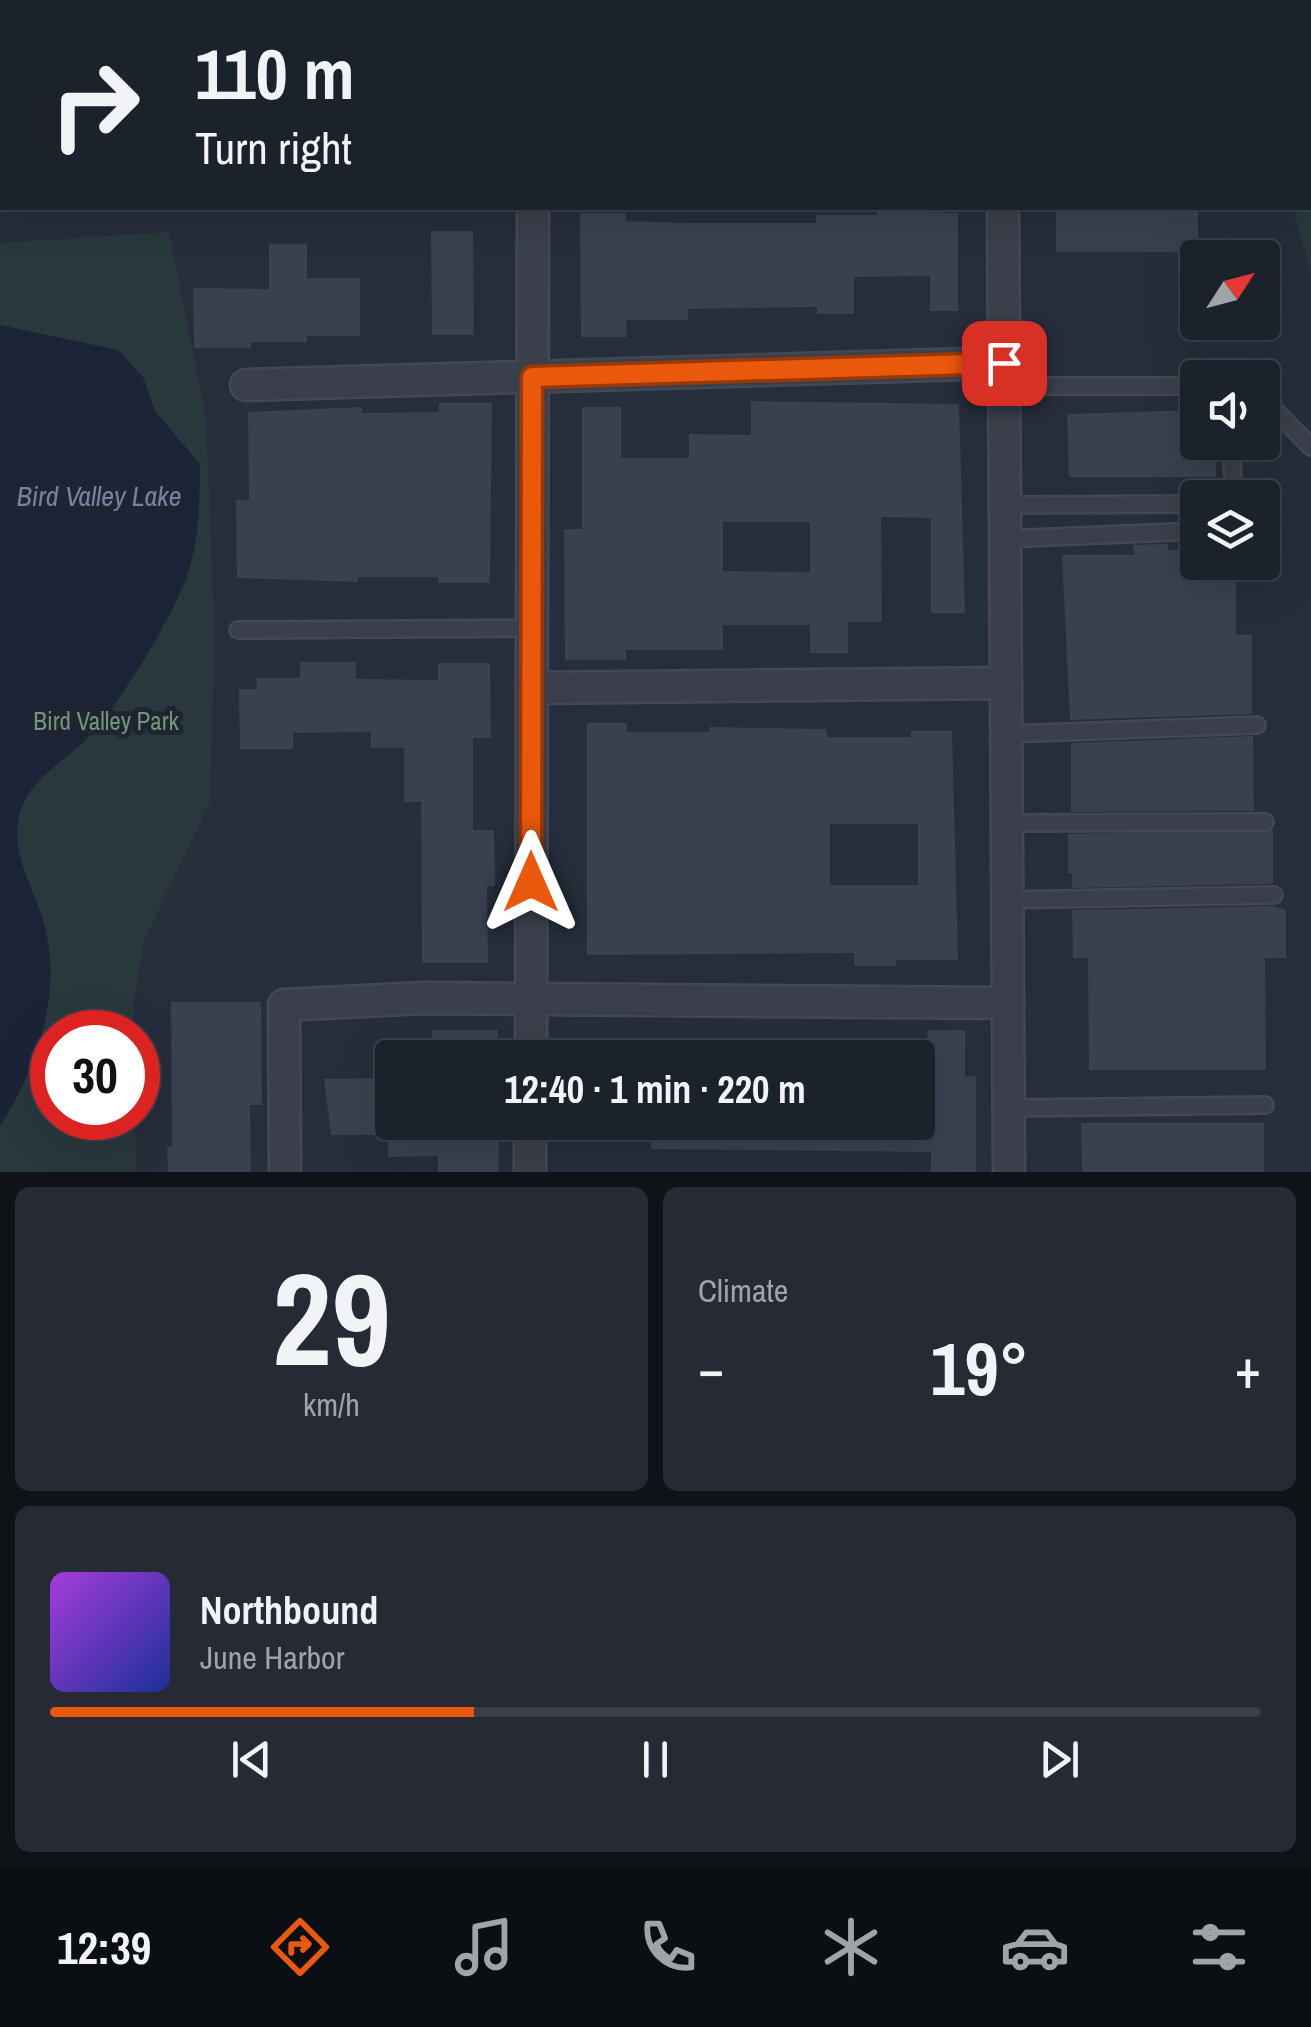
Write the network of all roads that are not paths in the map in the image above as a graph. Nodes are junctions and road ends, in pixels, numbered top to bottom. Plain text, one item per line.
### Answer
1 (533, 210) edge
2 (1003, 210) edge
3 (1004, 375) junction
4 (532, 377) junction
5 (246, 385) dead end
6 (1180, 385) edge
7 (1280, 416) edge
8 (1311, 448) edge
9 (1180, 504) edge
10 (1005, 505) junction
11 (1180, 532) edge
12 (1005, 539) junction
13 (532, 628) junction
14 (238, 630) dead end
15 (1006, 683) junction
16 (532, 688) junction
17 (1257, 726) dead end
18 (1006, 734) junction
19 (1264, 822) dead end
20 (1007, 823) junction
21 (1274, 894) dead end
22 (1007, 900) junction
23 (531, 999) junction
24 (1008, 1003) junction
25 (531, 1040) edge
26 (1265, 1105) dead end
27 (1008, 1108) junction
28 (530, 1140) edge
29 (285, 1172) edge
30 (530, 1172) edge
31 (1009, 1172) edge

1 - 4 street
2 - 3 street
3 - 4 street
3 - 6 lane
3 - 10 street
4 - 5 street
4 - 13 street
7 - 8 lane
9 - 10 lane
10 - 12 street
11 - 12 lane
12 - 15 street
13 - 14 lane
13 - 16 street
15 - 16 street
15 - 18 street
16 - 23 street
17 - 18 lane
18 - 20 street
19 - 20 lane
20 - 22 street
21 - 22 lane
22 - 24 street
23 - 24 street
23 - 25 street
23 - 29 street
24 - 27 street
26 - 27 lane
27 - 31 street
28 - 30 street

